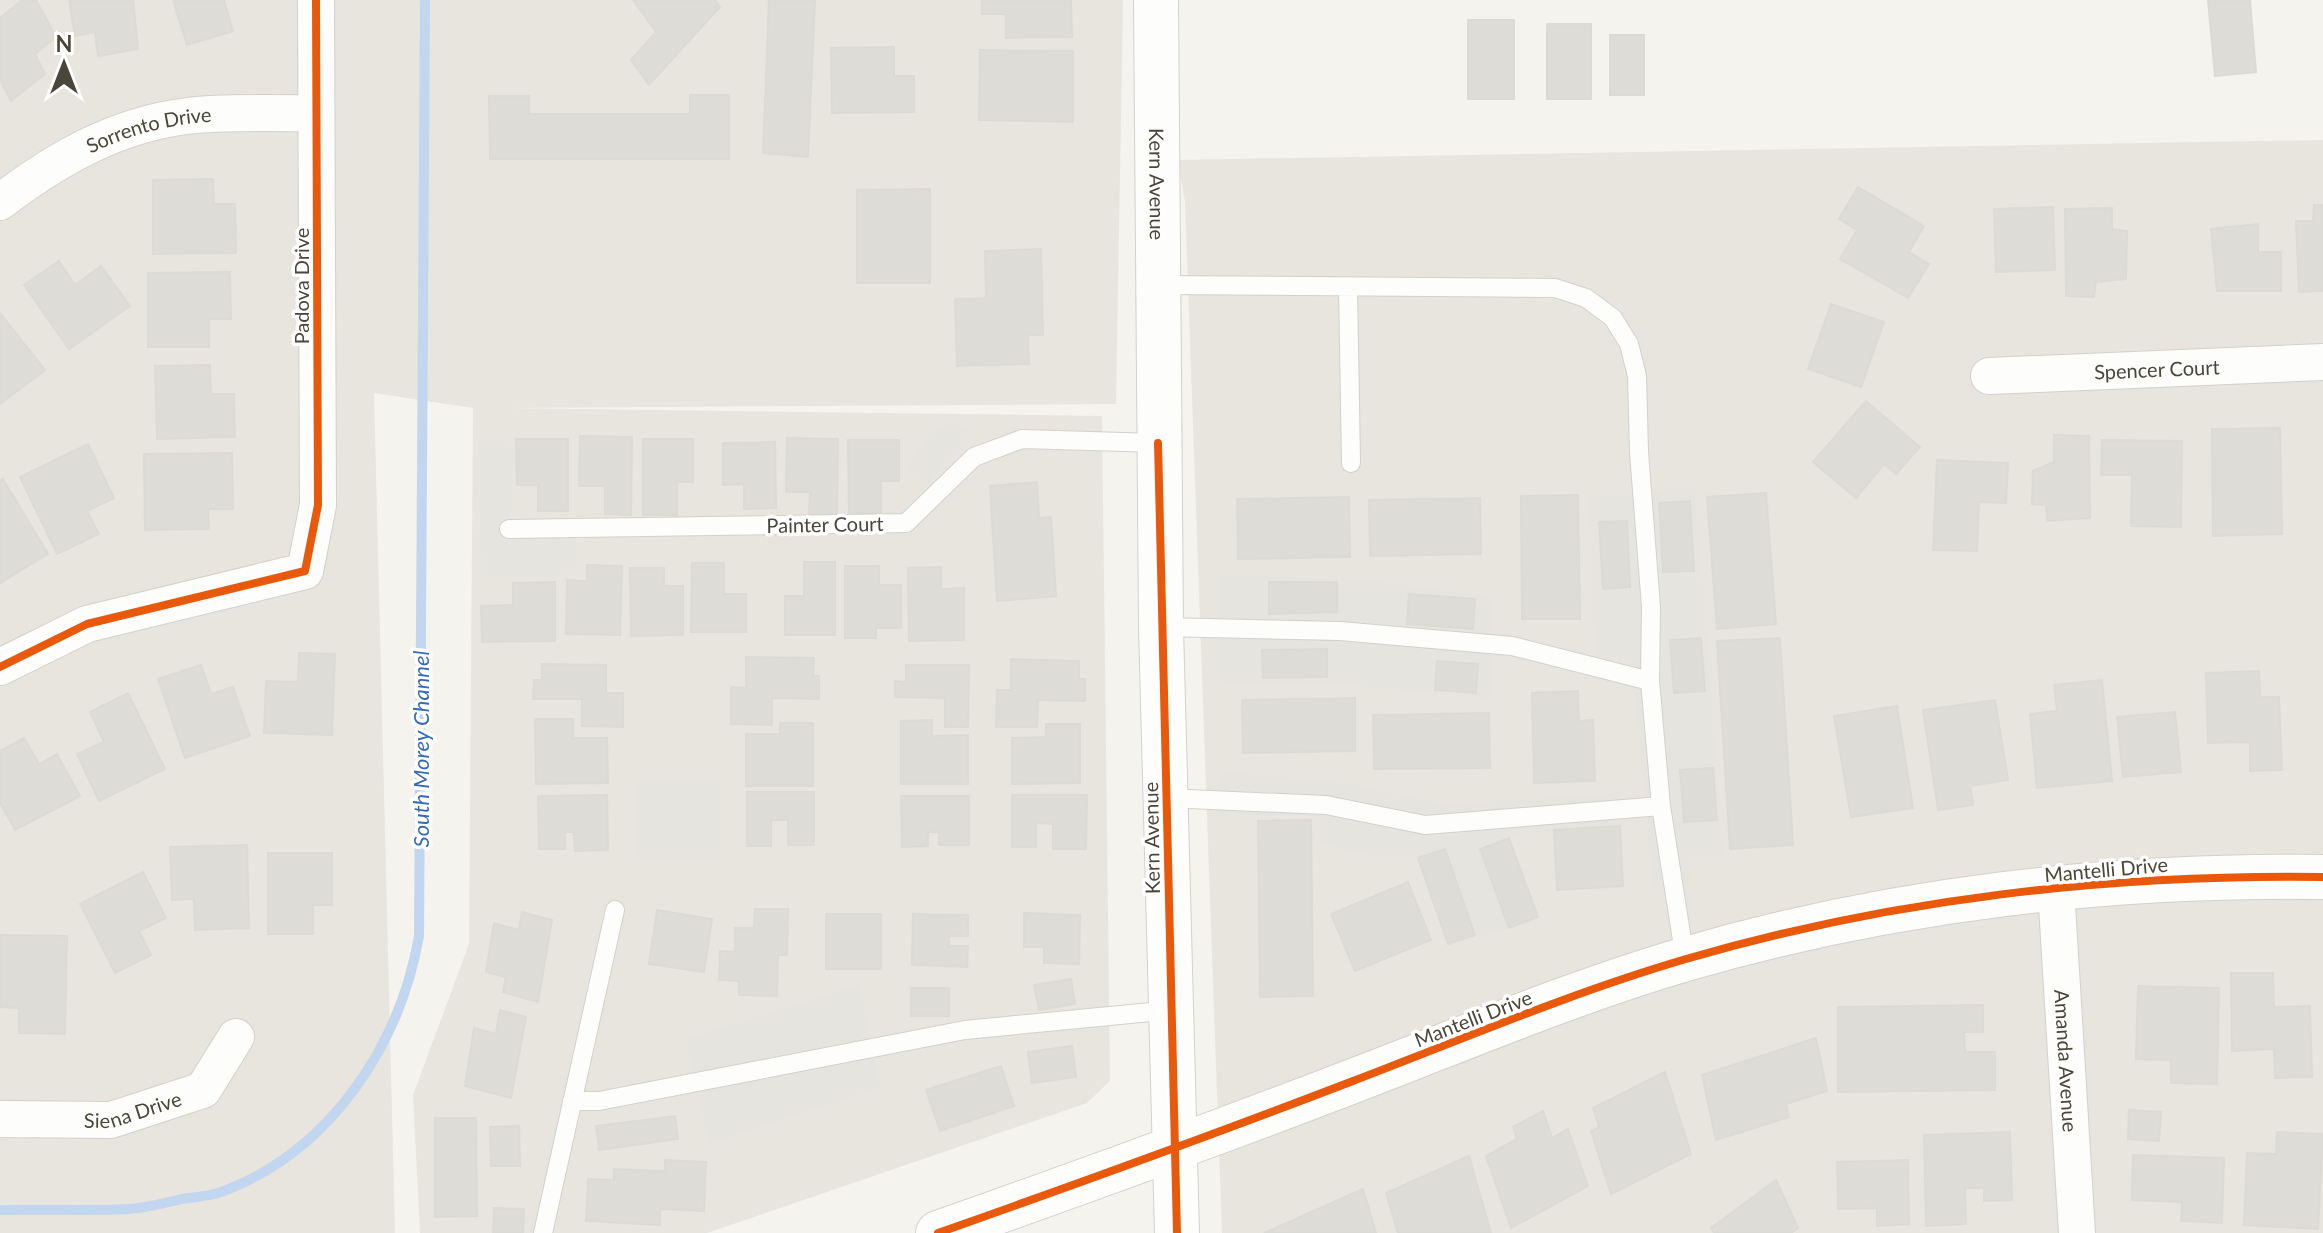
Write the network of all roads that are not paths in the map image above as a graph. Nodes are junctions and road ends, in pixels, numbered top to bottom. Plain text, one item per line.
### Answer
1 (316, 0) edge
2 (1156, 0) edge
3 (315, 113) junction
4 (0, 202) edge
5 (1157, 285) junction
6 (1348, 287) junction
7 (2323, 362) edge
8 (1989, 376) dead end
9 (1158, 443) junction
10 (1351, 463) dead end
11 (509, 529) dead end
12 (1161, 627) junction
13 (0, 667) edge
14 (1650, 681) junction
15 (1166, 798) junction
16 (1661, 806) junction
17 (2323, 877) edge
18 (2056, 889) junction
19 (615, 910) dead end
20 (1685, 959) junction
21 (1172, 1010) junction
22 (236, 1037) dead end
23 (572, 1101) junction
24 (0, 1119) edge
25 (1176, 1149) junction
26 (543, 1233) edge
27 (938, 1233) edge
28 (1177, 1233) edge
29 (2077, 1233) edge

1 - 3 street, Padova Drive
2 - 5 street, Kern Avenue
3 - 4 street, Sorrento Drive
3 - 13 street, Padova Drive
5 - 6 lane
5 - 9 street, Kern Avenue
6 - 10 lane
6 - 14 lane
7 - 8 street, Spencer Court
9 - 11 lane, Painter Court
9 - 12 street, Kern Avenue
12 - 14 lane
12 - 15 street, Kern Avenue
14 - 16 lane
15 - 16 lane
15 - 21 street, Kern Avenue
16 - 20 lane
17 - 18 street, Mantelli Drive
18 - 20 street, Mantelli Drive
18 - 29 street, Amanda Avenue
19 - 23 lane
20 - 25 street, Mantelli Drive
21 - 23 lane
21 - 25 street, Kern Avenue
22 - 24 street, Siena Drive
23 - 26 lane
25 - 27 street, Mantelli Drive
25 - 28 street, Kern Avenue

